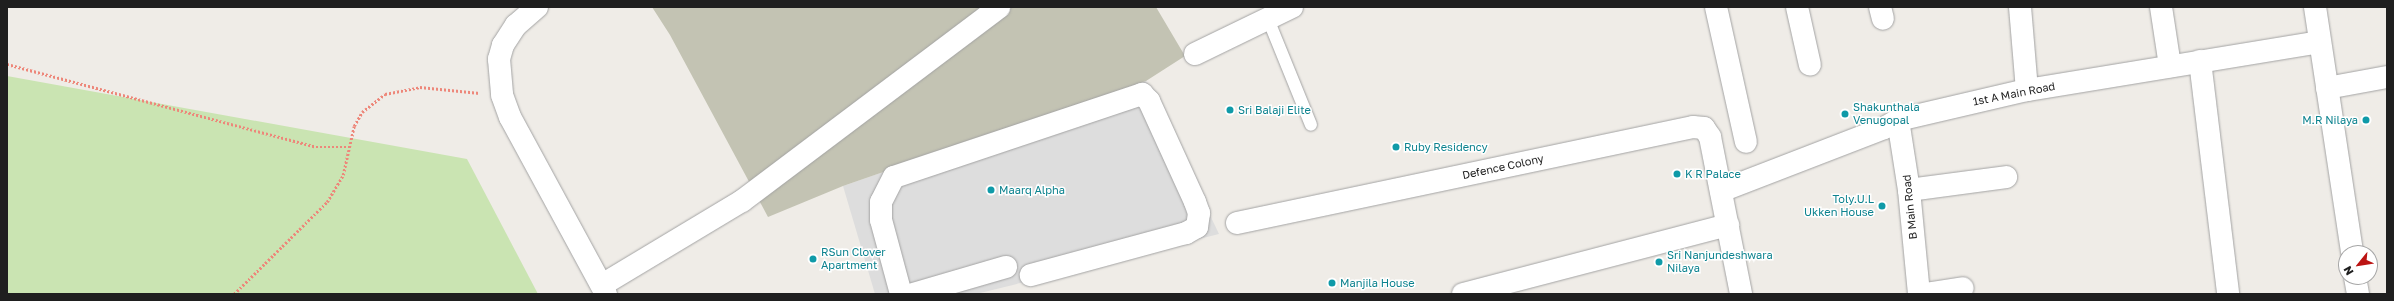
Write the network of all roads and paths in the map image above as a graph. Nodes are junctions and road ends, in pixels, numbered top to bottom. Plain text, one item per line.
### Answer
1 (537, 7) edge
2 (999, 7) edge
3 (1292, 7) edge
4 (1716, 7) edge
5 (1797, 7) edge
6 (2020, 7) edge
7 (2161, 7) edge
8 (2315, 7) edge
9 (1268, 19) junction
10 (2319, 42) junction
11 (1204, 57) dead end
12 (2200, 61) junction
13 (7, 64) edge
14 (1810, 65) dead end
15 (2170, 66) junction
16 (2387, 77) edge
17 (2328, 88) junction
18 (2027, 90) junction
19 (502, 95) junction
20 (1898, 120) junction
21 (1311, 125) dead end
22 (1746, 142) dead end
23 (349, 147) junction
24 (2006, 177) dead end
25 (1909, 190) junction
26 (1721, 191) junction
27 (1237, 223) dead end
28 (1728, 225) junction
29 (2351, 245) edge
30 (1006, 267) dead end
31 (1031, 275) dead end
32 (1963, 288) dead end
33 (604, 290) edge
34 (234, 294) edge
35 (901, 294) edge
36 (913, 294) edge
37 (1463, 294) edge
38 (1741, 294) edge
39 (1919, 294) edge
40 (1926, 294) edge
41 (2228, 294) edge

1 - 19 street
2 - 33 street
3 - 9 street
4 - 22 street
5 - 14 street
6 - 18 street
7 - 15 street
8 - 10 street
9 - 11 street
9 - 21 lane
10 - 12 street, 1st A Main Road
10 - 17 street
12 - 15 street, 1st A Main Road
12 - 41 street
13 - 23 path
15 - 18 street, 1st A Main Road
16 - 17 street
17 - 29 street
18 - 20 street, 1st A Main Road
19 - 23 path
19 - 33 street
20 - 25 street, B Main Road
20 - 26 street, 1st A Main Road
23 - 34 path
24 - 25 street
25 - 39 street, B Main Road
26 - 27 street, Defence Colony
26 - 28 street
28 - 37 street
28 - 38 street
30 - 36 street
31 - 35 street
32 - 40 street

